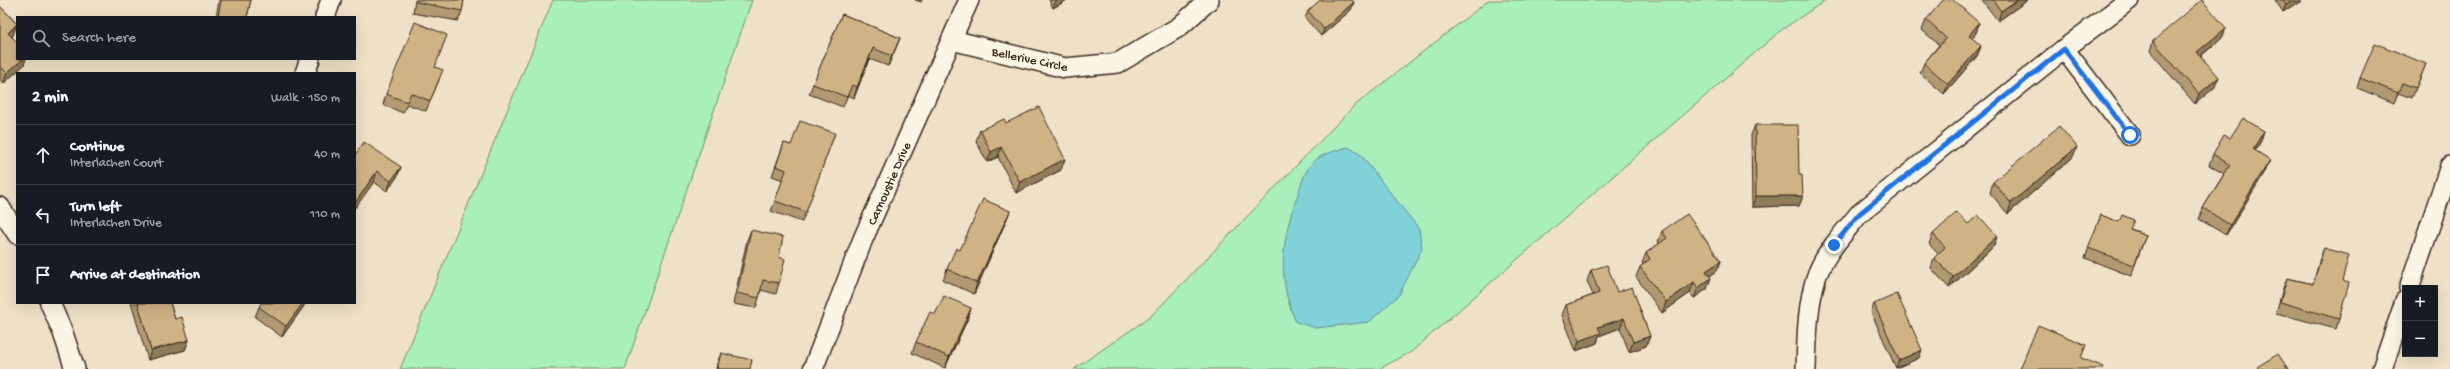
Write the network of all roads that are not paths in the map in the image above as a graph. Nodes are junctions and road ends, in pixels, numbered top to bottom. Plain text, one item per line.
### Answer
1 (331, 0) edge
2 (969, 0) edge
3 (1209, 0) edge
4 (2129, 0) edge
5 (325, 16) edge
6 (952, 40) junction
7 (2064, 49) junction
8 (310, 60) edge
9 (305, 72) edge
10 (2130, 135) dead end
11 (2450, 166) edge
12 (0, 207) edge
13 (16, 232) edge
14 (2410, 285) edge
15 (50, 304) edge
16 (2402, 310) edge
17 (75, 369) edge
18 (813, 369) edge
19 (1806, 369) edge
20 (2382, 369) edge

1 - 5 street
2 - 6 street, Carnoustie Drive
3 - 6 street, Bellerive Circle
4 - 7 street
6 - 18 street, Carnoustie Drive
7 - 10 street
7 - 19 street
8 - 9 street
11 - 14 street
12 - 13 street
15 - 17 street
16 - 20 street

